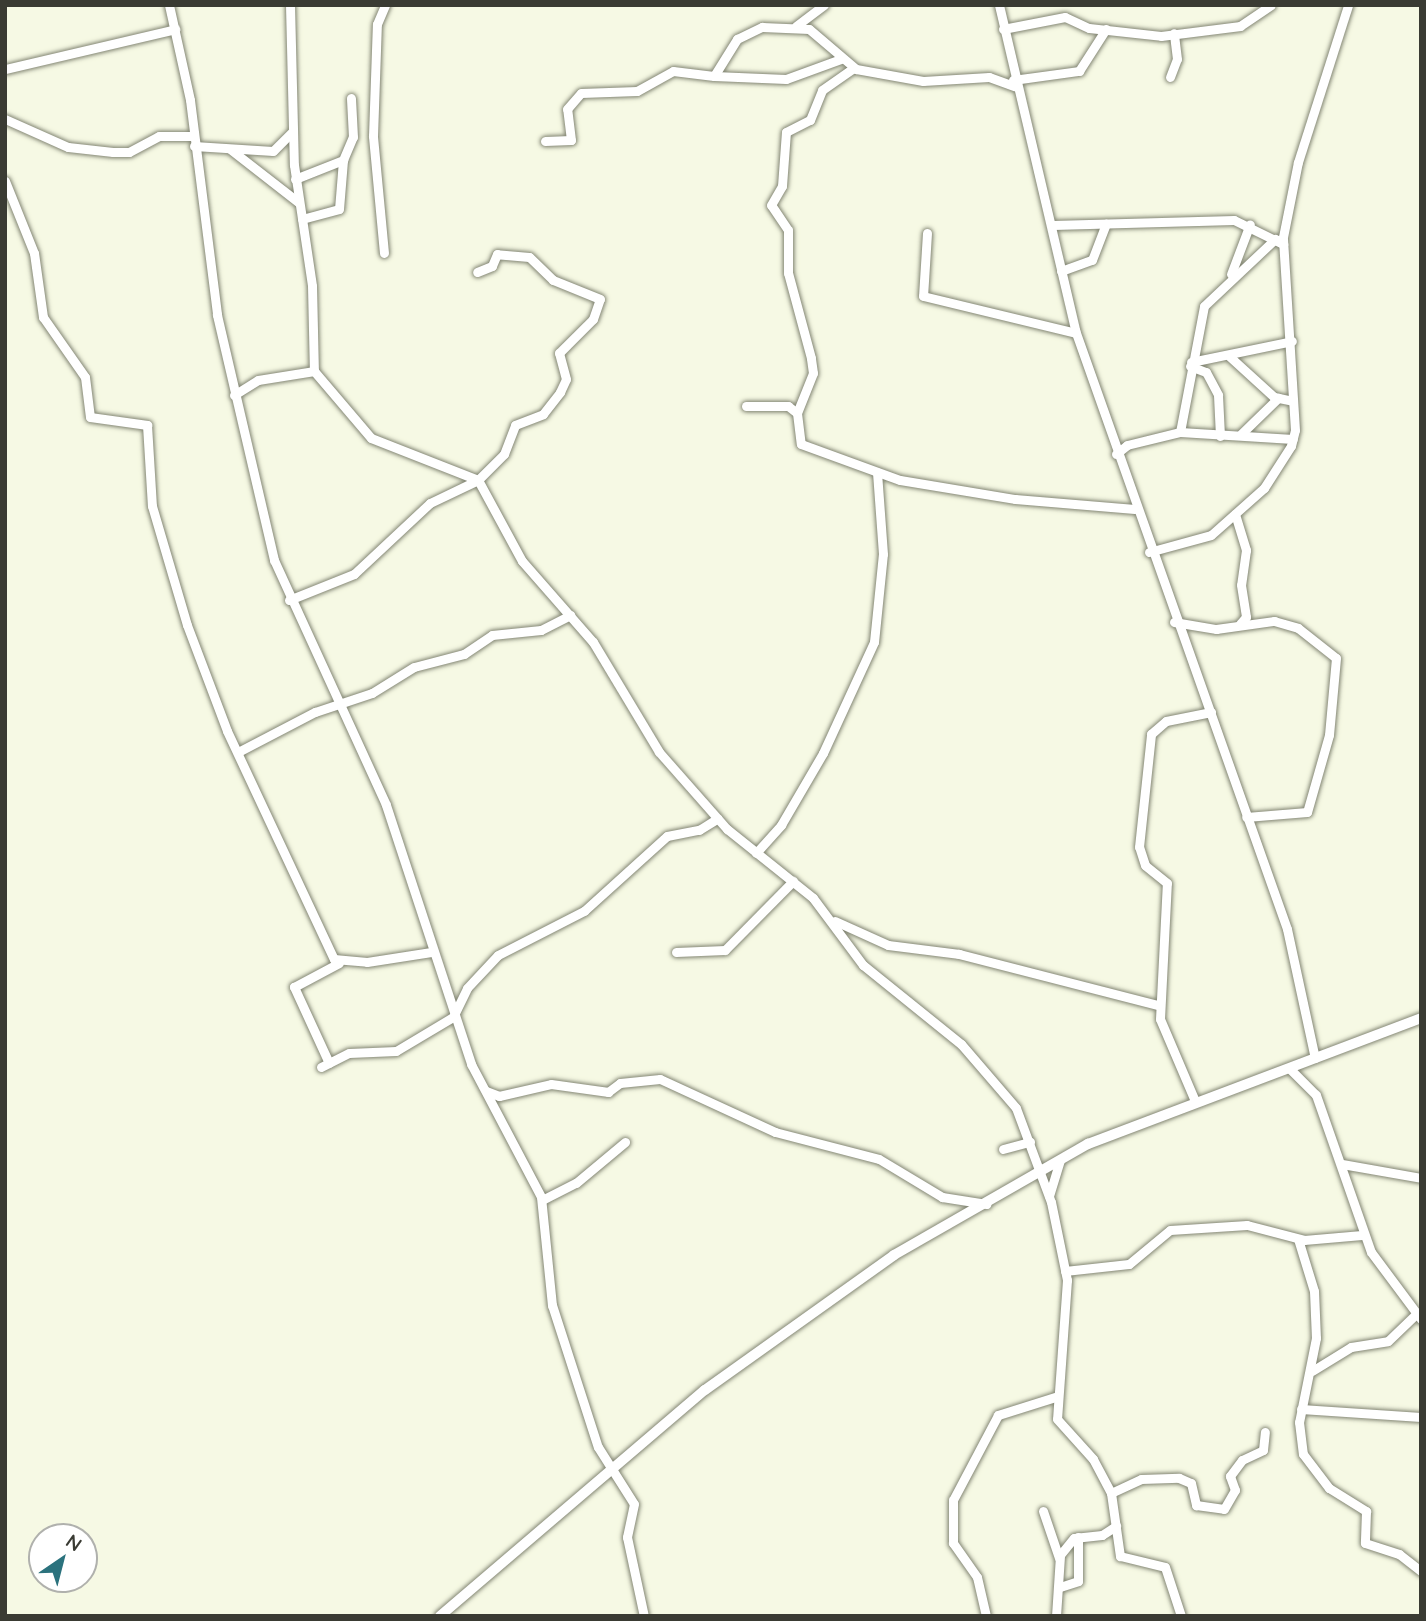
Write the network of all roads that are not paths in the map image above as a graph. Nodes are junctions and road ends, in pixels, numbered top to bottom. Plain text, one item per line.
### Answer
1 (169, 5) edge
2 (290, 5) edge
3 (386, 5) edge
4 (824, 5) edge
5 (999, 5) edge
6 (1271, 5) edge
7 (1348, 5) edge
8 (796, 26) junction
9 (175, 29) junction
10 (1003, 29) junction
11 (1106, 29) junction
12 (1174, 33) junction
13 (841, 59) junction
14 (1010, 66) junction
15 (853, 68) junction
16 (5, 69) edge
17 (714, 76) junction
18 (1170, 77) dead end
19 (992, 78) junction
20 (1014, 83) junction
21 (351, 97) dead end
22 (5, 119) edge
23 (293, 131) junction
24 (194, 136) junction
25 (545, 141) dead end
26 (194, 146) junction
27 (230, 149) junction
28 (343, 160) junction
29 (295, 178) junction
30 (5, 181) edge
31 (298, 202) junction
32 (302, 219) junction
33 (1106, 224) junction
34 (1250, 224) junction
35 (1053, 225) junction
36 (927, 233) dead end
37 (1279, 242) junction
38 (384, 253) dead end
39 (1061, 271) junction
40 (477, 272) dead end
41 (1229, 278) junction
42 (1076, 333) junction
43 (1292, 341) junction
44 (1229, 356) junction
45 (1190, 364) junction
46 (314, 371) junction
47 (234, 395) junction
48 (1278, 398) junction
49 (1293, 401) junction
50 (746, 406) dead end
51 (797, 413) junction
52 (1180, 432) junction
53 (1241, 434) junction
54 (1220, 436) junction
55 (1293, 439) junction
56 (1116, 454) junction
57 (877, 472) junction
58 (478, 480) junction
59 (1135, 509) junction
60 (1235, 514) junction
61 (1149, 552) junction
62 (289, 600) junction
63 (570, 615) junction
64 (1174, 622) junction
65 (1240, 624) junction
66 (335, 705) junction
67 (1211, 712) junction
68 (237, 752) junction
69 (1246, 817) junction
70 (718, 818) junction
71 (756, 853) junction
72 (793, 881) junction
73 (831, 919) junction
74 (431, 952) junction
75 (676, 952) dead end
76 (339, 963) junction
77 (1158, 1004) junction
78 (453, 1017) junction
79 (1421, 1018) edge
80 (1315, 1058) junction
81 (1289, 1068) junction
82 (485, 1091) junction
83 (1195, 1101) junction
84 (625, 1142) dead end
85 (1030, 1142) junction
86 (1003, 1149) dead end
87 (1060, 1160) junction
88 (1342, 1164) junction
89 (1040, 1172) junction
90 (1421, 1178) edge
91 (1049, 1196) junction
92 (542, 1200) junction
93 (987, 1204) junction
94 (1362, 1235) junction
95 (1298, 1239) junction
96 (1065, 1271) junction
97 (1418, 1317) edge
98 (1312, 1371) junction
99 (1055, 1397) junction
100 (1301, 1409) junction
101 (1421, 1417) edge
102 (1265, 1433) dead end
103 (610, 1468) junction
104 (1111, 1493) junction
105 (1043, 1511) dead end
106 (1115, 1526) junction
107 (1078, 1538) junction
108 (1059, 1558) junction
109 (1421, 1571) edge
110 (1060, 1587) junction
111 (440, 1616) edge
112 (644, 1616) edge
113 (986, 1616) edge
114 (1056, 1616) edge
115 (1181, 1616) edge

1 - 9 street
2 - 23 street
3 - 38 street
4 - 8 street
5 - 10 street
6 - 12 street
7 - 37 street
8 - 13 street
8 - 17 street
9 - 16 street
9 - 24 street
10 - 11 street
10 - 14 street
11 - 12 street
11 - 20 street
12 - 18 street
13 - 15 street
13 - 17 street
14 - 19 street
14 - 20 street
15 - 19 street
15 - 51 street
17 - 25 street
19 - 20 street
20 - 35 street
21 - 28 street
22 - 24 street
23 - 27 street
23 - 29 street
24 - 26 street
26 - 27 street
26 - 47 street
27 - 31 street
28 - 29 street
28 - 32 street
29 - 31 street
30 - 68 street
31 - 32 street
32 - 46 street
33 - 34 street
33 - 35 street
33 - 39 street
34 - 37 street
34 - 41 street
35 - 39 street
36 - 42 street
37 - 41 street
37 - 43 street
39 - 42 street
40 - 58 street
41 - 45 street
42 - 56 street
43 - 44 street
43 - 49 street
44 - 45 street
44 - 48 street
45 - 52 street
45 - 54 street
46 - 47 street
46 - 58 street
47 - 62 street
48 - 49 street
48 - 53 street
49 - 55 street
50 - 51 street
51 - 57 street
52 - 54 street
52 - 56 street
53 - 54 street
53 - 55 street
55 - 60 street
56 - 59 street
57 - 59 street
57 - 71 street
58 - 62 street
58 - 63 street
59 - 61 street
60 - 61 street
60 - 65 street
61 - 64 street
62 - 66 street
63 - 66 street
63 - 70 street
64 - 65 street
64 - 67 street
65 - 69 street
66 - 68 street
66 - 74 street
67 - 69 street
67 - 77 street
68 - 76 street
69 - 80 street
70 - 71 street
70 - 78 street
71 - 72 street
72 - 73 street
72 - 75 street
73 - 77 street
73 - 85 street
74 - 76 street
74 - 78 street
76 - 78 street
77 - 83 street
78 - 82 street
79 - 80 main road
80 - 81 main road
81 - 83 main road
81 - 88 street
82 - 92 street
82 - 93 street
83 - 87 main road
84 - 92 street
85 - 86 street
85 - 89 street
87 - 89 main road
87 - 91 street
88 - 90 street
88 - 94 street
89 - 91 street
89 - 93 main road
91 - 96 street
92 - 103 street
93 - 103 main road
94 - 95 street
94 - 97 street
95 - 96 street
95 - 98 street
96 - 99 street
97 - 98 street
98 - 100 street
99 - 104 street
99 - 113 street
100 - 101 street
100 - 109 street
102 - 104 street
103 - 111 main road
103 - 112 street
104 - 106 street
105 - 108 street
106 - 107 street
106 - 115 street
107 - 108 street
107 - 110 street
108 - 110 street
110 - 114 street

